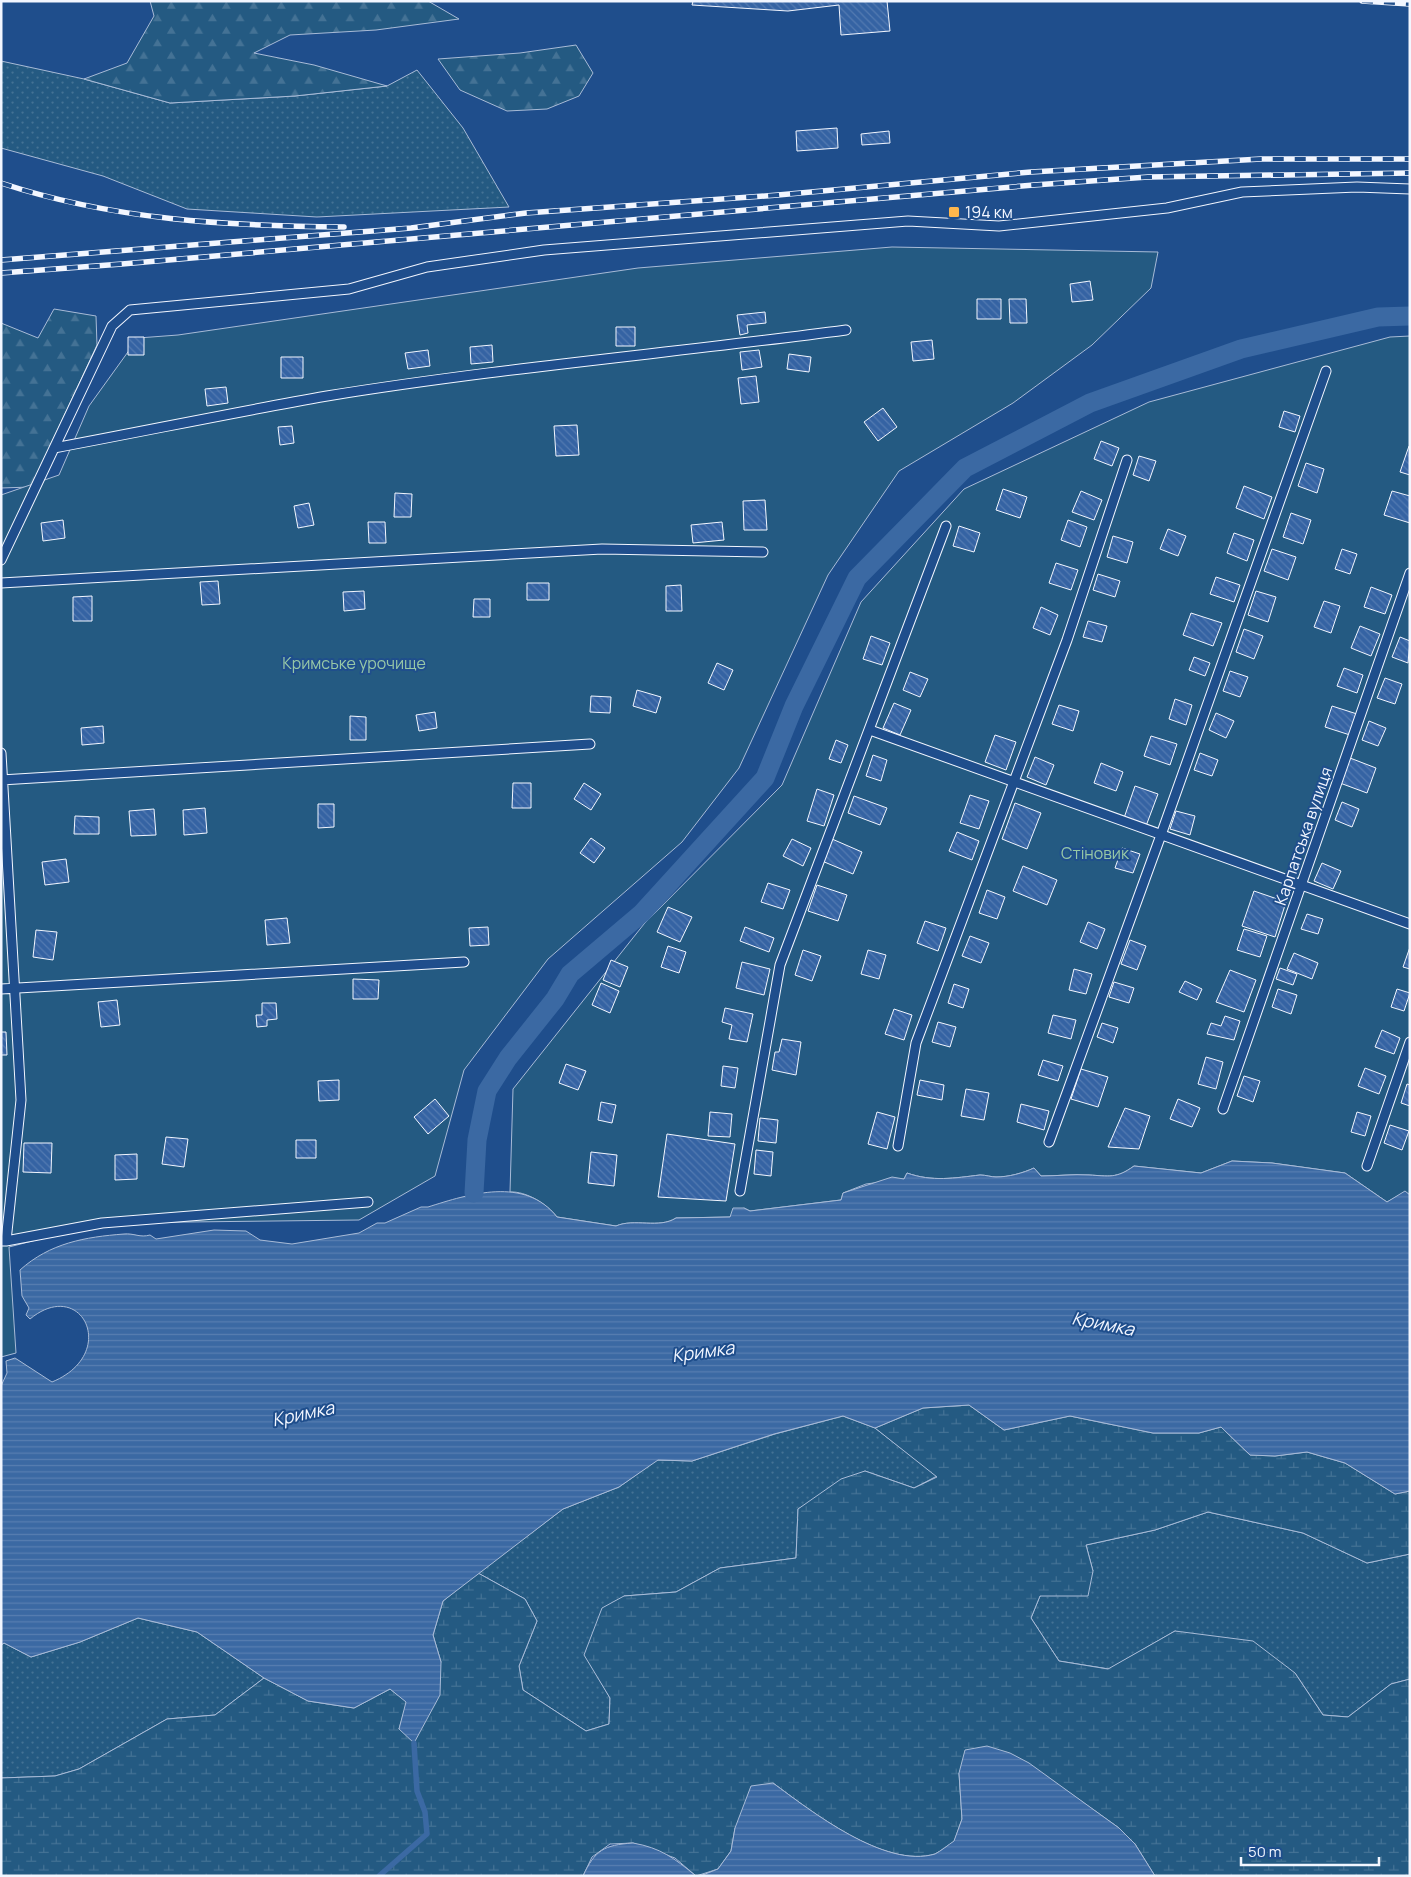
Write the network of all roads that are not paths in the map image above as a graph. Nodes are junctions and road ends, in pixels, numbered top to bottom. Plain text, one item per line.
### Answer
1 (1410, 190) edge
2 (846, 330) dead end
3 (1326, 371) dead end
4 (54, 448) junction
5 (1127, 460) dead end
6 (946, 526) dead end
7 (763, 552) dead end
8 (1, 560) edge
9 (1410, 572) edge
10 (1, 583) edge
11 (870, 730) junction
12 (590, 744) dead end
13 (1, 752) edge
14 (2, 780) edge
15 (1013, 783) junction
16 (1161, 835) junction
17 (1301, 886) junction
18 (1410, 924) edge
19 (464, 962) dead end
20 (14, 988) junction
21 (1, 989) edge
22 (1410, 1042) edge
23 (1223, 1109) dead end
24 (1049, 1142) dead end
25 (898, 1146) dead end
26 (1367, 1166) dead end
27 (740, 1191) dead end
28 (368, 1202) dead end
29 (4, 1241) edge

1 - 4 lane
2 - 4 lane
3 - 16 lane
4 - 8 lane
5 - 15 lane
6 - 11 lane
7 - 10 lane
9 - 17 lane, Карпатська вулиця
11 - 15 lane
11 - 27 lane
12 - 14 lane
13 - 14 lane
14 - 20 lane
15 - 16 lane
15 - 25 lane
16 - 17 lane
16 - 24 lane
17 - 18 lane
17 - 23 lane, Карпатська вулиця
19 - 20 lane
20 - 21 lane
20 - 29 lane
22 - 26 lane
28 - 29 lane

